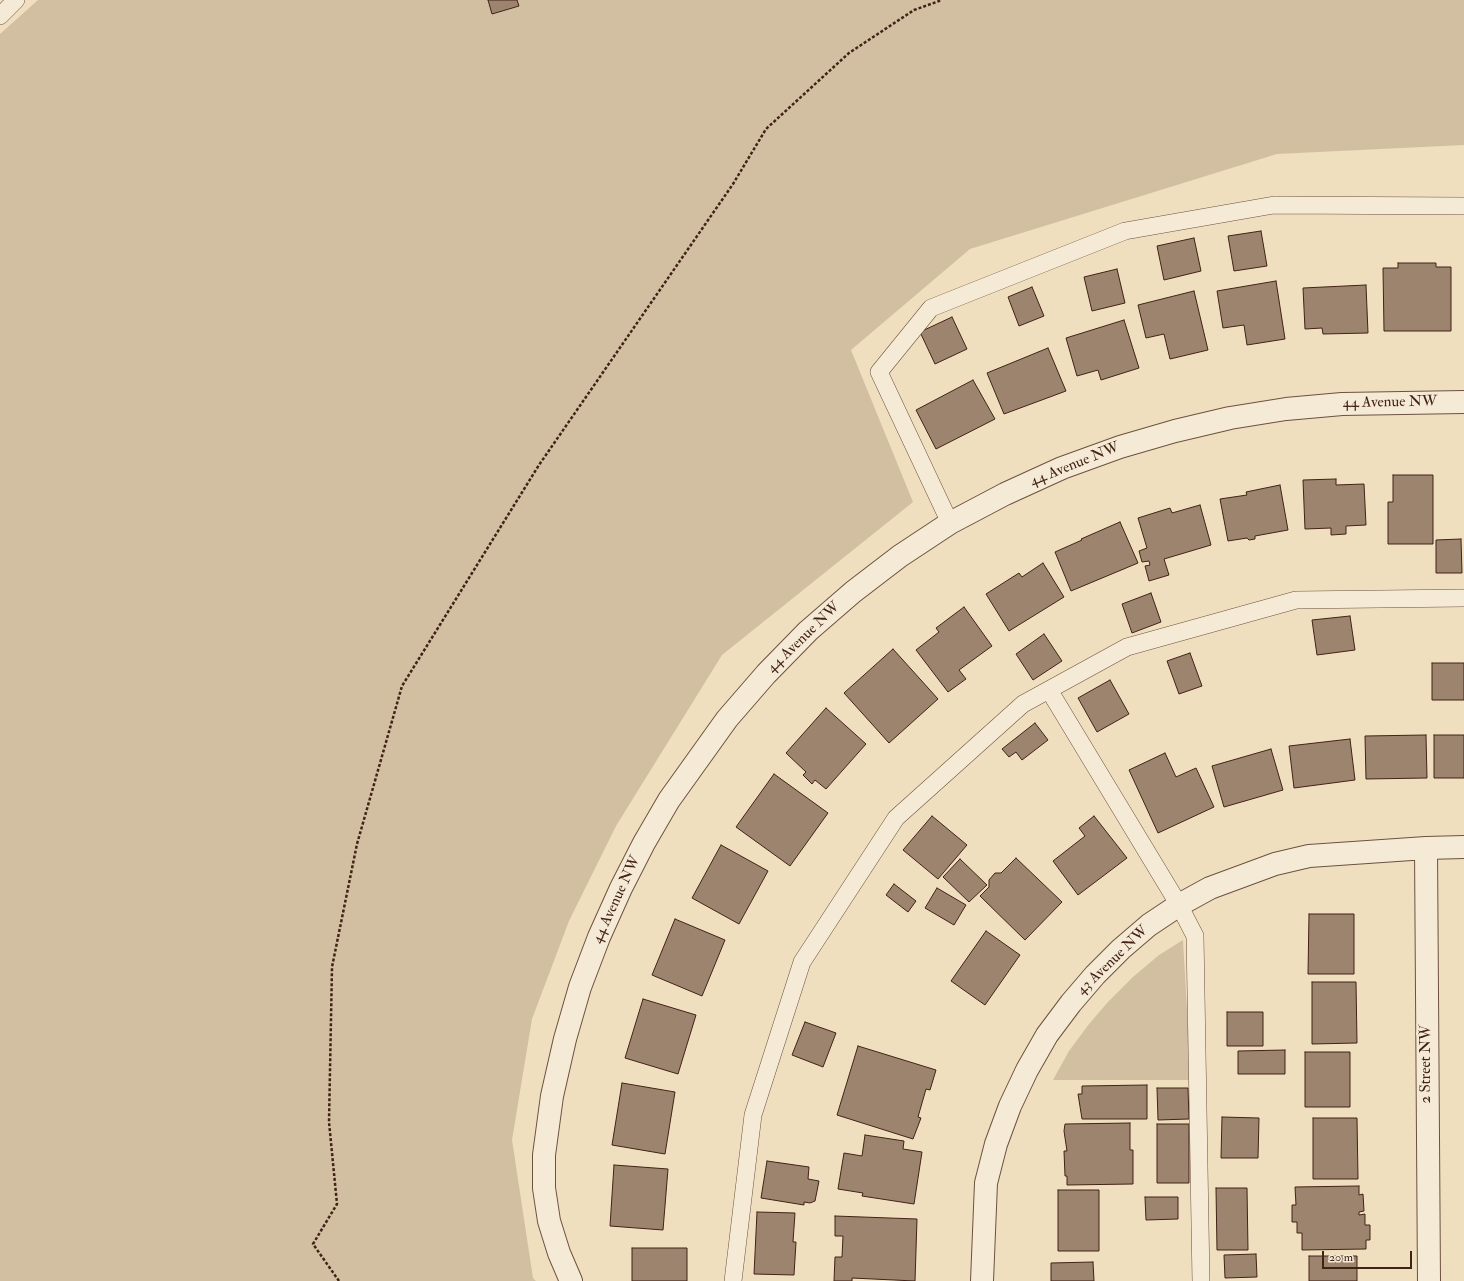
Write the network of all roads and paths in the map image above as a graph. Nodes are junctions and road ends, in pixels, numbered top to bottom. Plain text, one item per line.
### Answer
1 (16, 0) edge
2 (942, 0) edge
3 (0, 16) edge
4 (1464, 206) edge
5 (1464, 402) edge
6 (950, 523) junction
7 (1464, 598) edge
8 (1049, 690) junction
9 (1464, 847) edge
10 (1426, 848) junction
11 (1179, 905) junction
12 (339, 1281) edge
13 (571, 1281) edge
14 (733, 1281) edge
15 (982, 1281) edge
16 (1202, 1281) edge
17 (1429, 1281) edge

1 - 3 lane
2 - 12 path
4 - 6 lane
5 - 6 street, 44 Avenue NW
6 - 13 street, 44 Avenue NW
7 - 8 lane
8 - 11 lane
8 - 14 lane
9 - 10 street, 43 Avenue NW
10 - 11 street, 43 Avenue NW
10 - 17 street, 2 Street NW
11 - 15 street, 43 Avenue NW
11 - 16 lane

